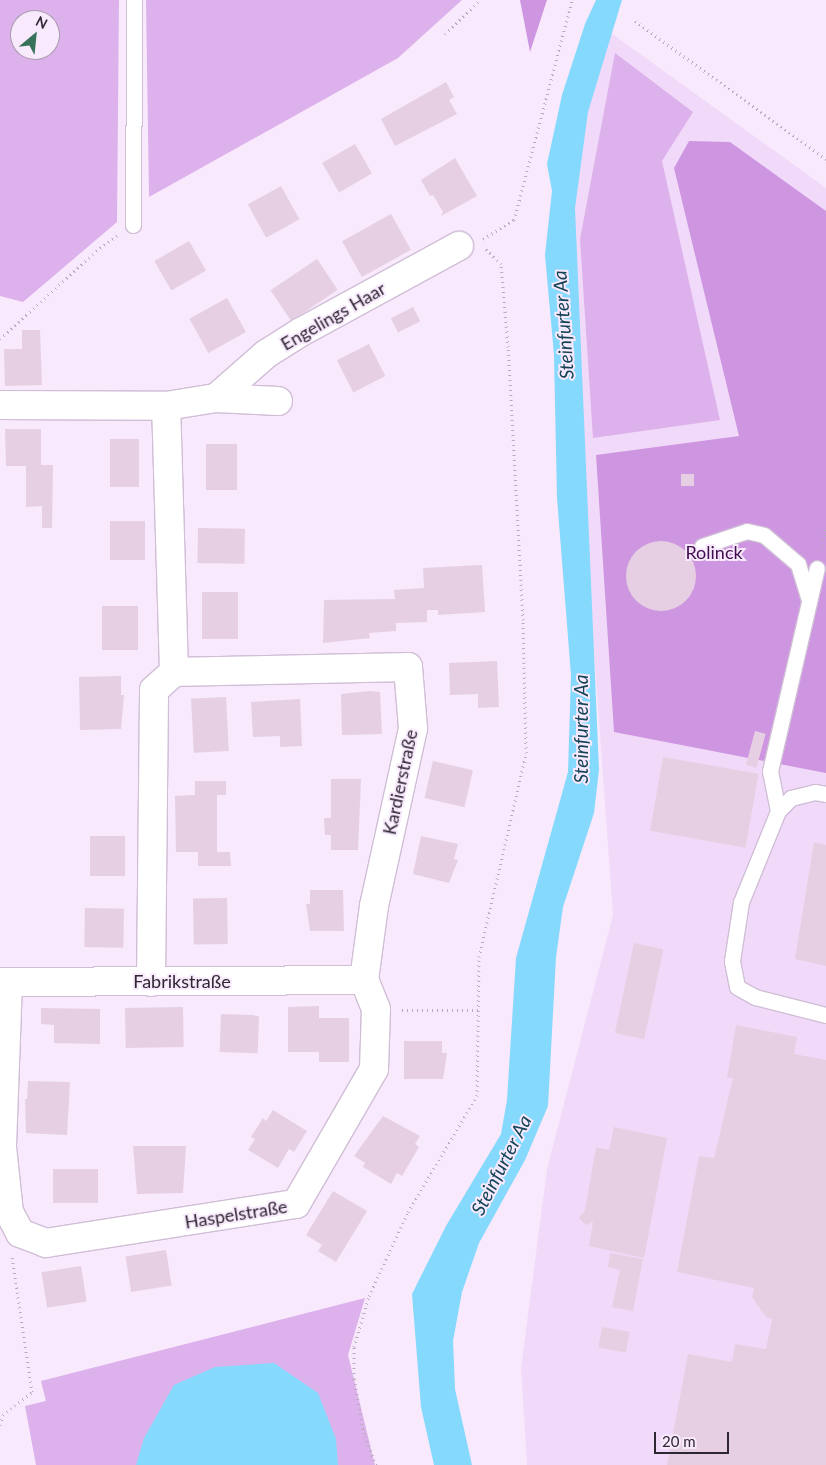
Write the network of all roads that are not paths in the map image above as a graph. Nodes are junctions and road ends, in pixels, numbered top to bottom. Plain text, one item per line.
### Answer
1 (134, 0) edge
2 (132, 225) road end
3 (459, 246) dead end
4 (216, 398) junction
5 (278, 401) dead end
6 (0, 405) edge
7 (166, 406) junction
8 (702, 546) dead end
9 (817, 568) dead end
10 (809, 601) junction
11 (174, 672) junction
12 (826, 794) edge
13 (778, 811) junction
14 (364, 980) junction
15 (4, 982) edge
16 (151, 982) junction
17 (826, 1015) edge
18 (1, 1147) edge

1 - 2 lane
3 - 4 street, Engelings Haar
4 - 5 street
4 - 7 street
6 - 7 street
7 - 11 street
8 - 10 lane
9 - 10 lane
10 - 13 lane
11 - 14 street, Kardierstraße
11 - 16 street
12 - 13 lane
13 - 17 lane
14 - 16 street, Fabrikstraße
14 - 18 street, Haspelstraße
15 - 16 street, Fabrikstraße
15 - 18 street

